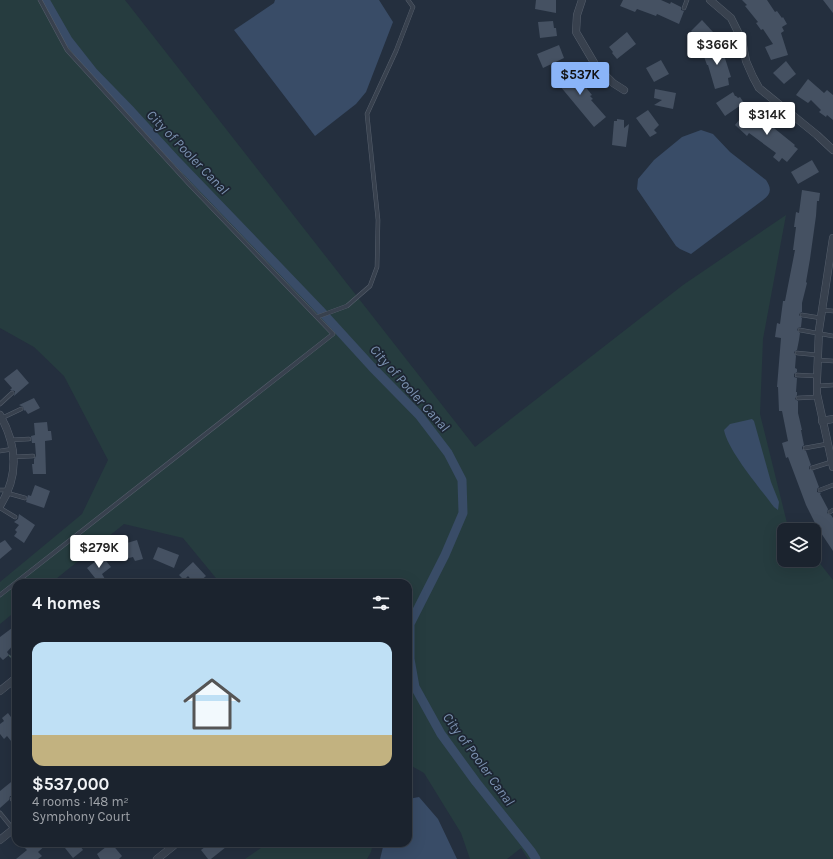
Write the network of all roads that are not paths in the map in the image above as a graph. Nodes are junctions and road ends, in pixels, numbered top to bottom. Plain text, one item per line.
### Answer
1 (40, 0) edge
2 (408, 0) edge
3 (582, 0) edge
4 (687, 0) edge
5 (710, 0) edge
6 (684, 8) dead end
7 (624, 90) dead end
8 (833, 150) edge
9 (833, 238) edge
10 (822, 310) junction
11 (833, 311) edge
12 (802, 315) dead end
13 (317, 317) junction
14 (821, 318) junction
15 (800, 330) dead end
16 (819, 334) junction
17 (833, 336) edge
18 (797, 353) dead end
19 (818, 358) junction
20 (833, 361) edge
21 (797, 375) dead end
22 (817, 376) junction
23 (833, 385) edge
24 (817, 386) junction
25 (12, 393) dead end
26 (818, 397) junction
27 (798, 398) dead end
28 (0, 404) edge
29 (21, 409) dead end
30 (1, 417) edge
31 (833, 419) edge
32 (822, 421) junction
33 (29, 439) dead end
34 (10, 440) junction
35 (805, 448) dead end
36 (830, 448) edge
37 (0, 451) edge
38 (13, 453) junction
39 (33, 456) dead end
40 (832, 465) edge
41 (812, 468) dead end
42 (833, 486) edge
43 (820, 490) dead end
44 (5, 491) edge
45 (25, 498) dead end
46 (0, 507) edge
47 (15, 517) dead end
48 (20, 579) edge
49 (12, 586) edge
50 (0, 595) edge
51 (12, 682) edge
52 (0, 692) edge
53 (0, 813) edge
54 (12, 826) edge
55 (12, 831) edge
56 (0, 840) edge
57 (172, 847) edge
58 (157, 859) edge

1 - 13 lane
2 - 13 lane
3 - 7 street
4 - 6 lane
5 - 8 street
9 - 10 street
10 - 11 lane
10 - 14 street
12 - 14 lane
13 - 48 lane
14 - 16 street
15 - 16 lane
16 - 17 lane
16 - 19 street
18 - 19 lane
19 - 20 lane
19 - 22 street
21 - 22 lane
22 - 24 street
23 - 24 lane
24 - 26 street
25 - 28 lane
26 - 27 lane
26 - 32 street
29 - 30 lane
30 - 34 street
31 - 32 street
32 - 36 street
33 - 34 lane
34 - 38 street
35 - 36 lane
36 - 40 street
37 - 38 lane
38 - 39 lane
38 - 44 street
40 - 41 lane
42 - 43 lane
44 - 45 lane
44 - 46 street
46 - 47 lane
49 - 50 lane
51 - 52 street
53 - 54 lane
55 - 56 street
57 - 58 street

